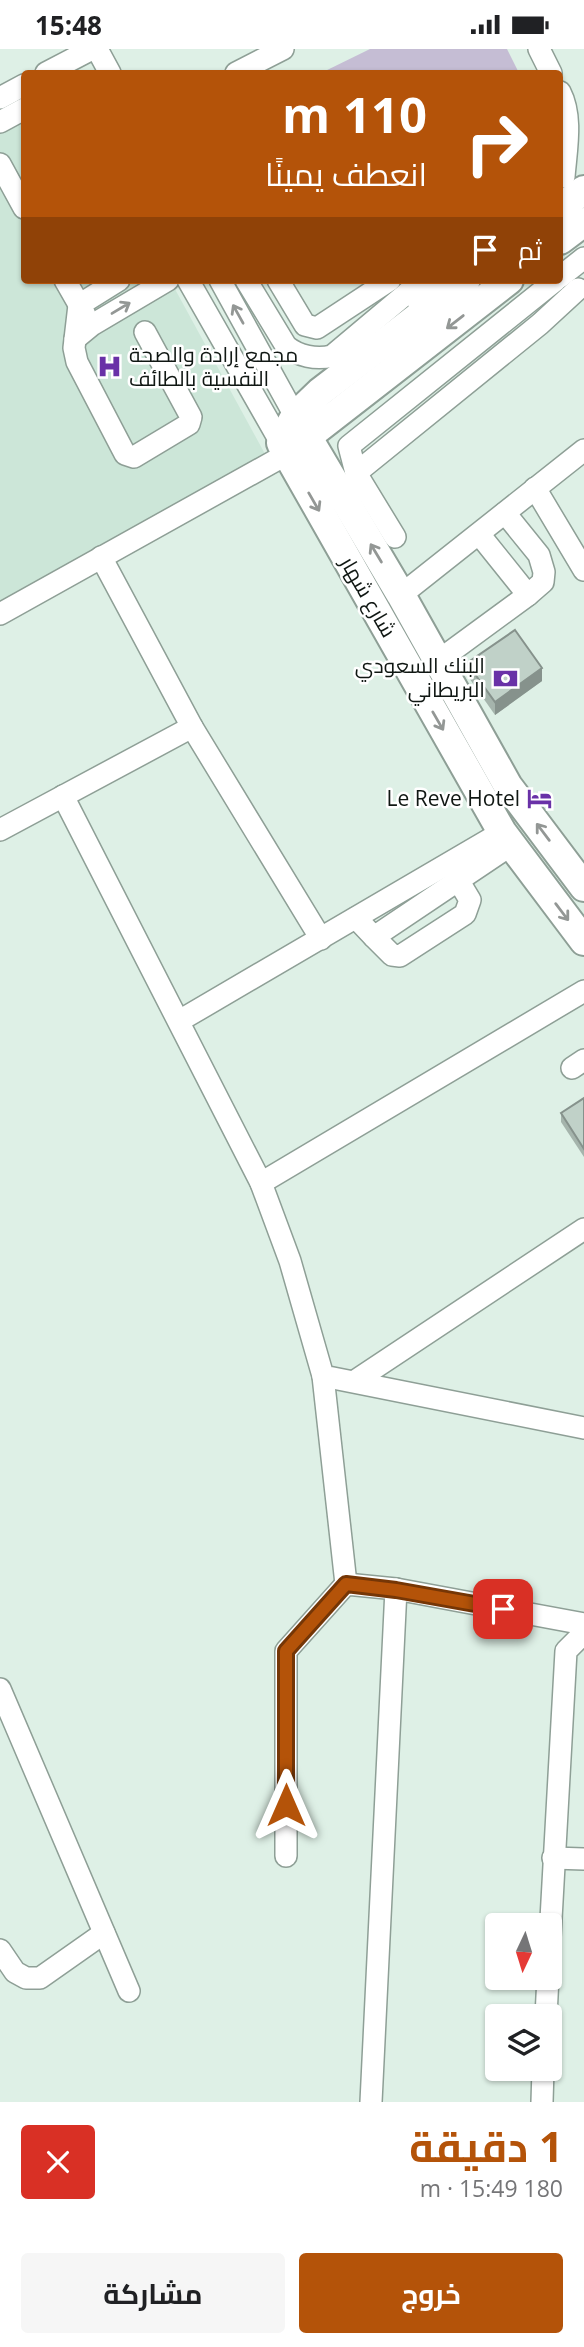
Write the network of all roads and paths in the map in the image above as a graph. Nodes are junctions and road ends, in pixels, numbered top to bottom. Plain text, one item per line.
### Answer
1 (92, 49) edge
2 (97, 49) edge
3 (283, 49) edge
4 (539, 49) edge
5 (68, 61) edge
6 (52, 70) edge
7 (108, 70) edge
8 (242, 70) edge
9 (550, 70) edge
10 (21, 87) edge
11 (0, 98) edge
12 (563, 98) edge
13 (21, 111) edge
14 (0, 122) edge
15 (0, 164) edge
16 (573, 183) edge
17 (21, 202) edge
18 (568, 226) edge
19 (584, 258) edge
20 (569, 283) edge
21 (67, 284) edge
22 (113, 284) edge
23 (161, 284) edge
24 (191, 284) edge
25 (222, 284) edge
26 (248, 284) edge
27 (280, 284) edge
28 (384, 284) edge
29 (411, 284) edge
30 (461, 284) edge
31 (504, 284) edge
32 (79, 305) junction
33 (83, 332) junction
34 (145, 332) dead end
35 (320, 392) junction
36 (351, 402) junction
37 (292, 437) junction
38 (349, 446) junction
39 (584, 450) edge
40 (356, 473) junction
41 (536, 488) junction
42 (505, 513) junction
43 (479, 534) junction
44 (395, 537) dead end
45 (101, 557) junction
46 (584, 570) edge
47 (401, 595) junction
48 (528, 595) junction
49 (0, 614) edge
50 (438, 661) junction
51 (192, 726) junction
52 (62, 796) junction
53 (0, 830) edge
54 (507, 838) junction
55 (458, 880) junction
56 (584, 887) edge
57 (356, 918) junction
58 (374, 937) junction
59 (321, 939) junction
60 (584, 940) edge
61 (584, 991) edge
62 (179, 1021) junction
63 (261, 1183) junction
64 (584, 1229) edge
65 (323, 1376) junction
66 (355, 1381) junction
67 (584, 1428) edge
68 (346, 1584) junction
69 (396, 1590) junction
70 (584, 1624) edge
71 (584, 1633) edge
72 (0, 1689) edge
73 (286, 1856) dead end
74 (553, 1858) junction
75 (584, 1859) edge
76 (551, 1913) edge
77 (104, 1933) junction
78 (0, 1950) edge
79 (129, 1991) dead end
80 (543, 2081) edge
81 (371, 2102) edge
82 (542, 2102) edge

1 - 5 street
2 - 7 street
3 - 8 street
4 - 9 street
5 - 6 street
10 - 11 street
12 - 16 street
13 - 14 street
15 - 17 street
16 - 18 main road
18 - 19 street
19 - 20 street
20 - 38 street
20 - 40 street
21 - 32 street
22 - 32 street
33 -> 23 street
24 - 37 street, شارع شهار
37 -> 25 street, شارع شهار
26 - 29 street
27 - 28 street
29 - 35 street
30 - 35 main road
31 -> 36 main road
32 - 33 street
33 - 34 street
35 - 37 main road
36 - 37 main road
36 - 38 street
37 - 45 street
47 -> 37 main road, شارع شهار
37 -> 54 main road, شارع شهار
38 - 40 street
39 - 41 street
40 - 44 street
41 - 42 street
41 - 46 street
42 - 43 street
42 - 48 street
43 - 47 street
43 - 48 street
45 - 49 street
45 - 51 street
47 - 50 main road, شارع شهار
48 - 50 street
56 -> 50 main road, شارع شهار
51 - 52 street
51 - 59 street
52 - 53 street
52 - 62 street
54 - 55 street
54 - 57 street
54 -> 60 main road, شارع شهار
55 - 58 street
55 - 58 street
57 - 58 street
57 - 59 street
59 - 62 street
61 - 63 street
62 - 63 street
63 - 65 street
64 - 66 street
65 - 66 street
65 - 68 street
66 - 67 street
68 - 69 street
68 - 73 street
69 - 70 street
69 - 81 street
71 - 74 street
72 - 77 street
74 - 75 street
74 - 76 street
77 - 78 street
77 - 79 street
80 - 82 street

